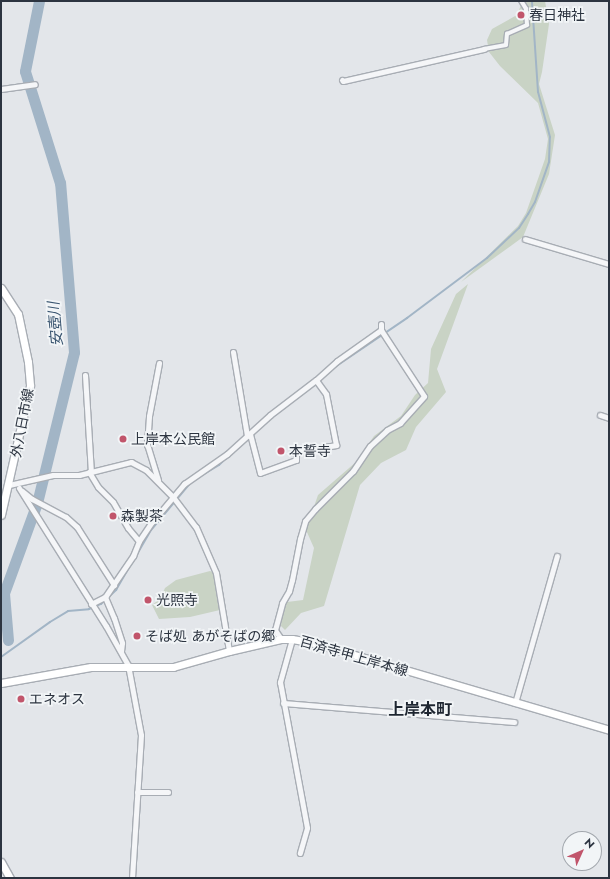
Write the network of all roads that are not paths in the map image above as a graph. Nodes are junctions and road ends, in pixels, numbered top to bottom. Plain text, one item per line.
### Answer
1 (521, 1) edge
2 (484, 49) joint
3 (342, 80) dead end
4 (35, 84) dead end
5 (1, 89) edge
6 (525, 239) dead end
7 (609, 264) edge
8 (1, 288) edge
9 (381, 324) dead end
10 (381, 330) junction
11 (233, 352) dead end
12 (159, 363) dead end
13 (85, 375) dead end
14 (316, 380) junction
15 (600, 415) dead end
16 (609, 418) edge
17 (248, 435) junction
18 (90, 472) junction
19 (159, 482) junction
20 (9, 485) junction
21 (19, 488) junction
22 (173, 497) junction
23 (1, 514) edge
24 (139, 541) junction
25 (557, 556) dead end
26 (114, 585) junction
27 (104, 597) junction
28 (91, 604) junction
29 (281, 639) junction
30 (292, 639) junction
31 (229, 651) junction
32 (121, 652) junction
33 (128, 665) junction
34 (1, 683) edge
35 (283, 703) junction
36 (515, 703) junction
37 (514, 722) dead end
38 (609, 730) edge
39 (137, 792) junction
40 (168, 792) dead end
41 (300, 853) dead end
42 (1, 862) edge
43 (10, 878) edge
44 (132, 878) edge

1 - 2 street
2 - 3 street
4 - 5 street
6 - 7 street
8 - 20 main road, 外八日市線
9 - 10 street
10 - 14 street
10 - 29 street
11 - 17 street
12 - 19 street
13 - 18 street
14 - 17 street
14 - 17 street
15 - 16 street
17 - 22 street
18 - 19 street
18 - 20 street
18 - 24 street
19 - 22 street
20 - 21 street
20 - 23 main road, 外八日市線
21 - 26 street
21 - 28 street
22 - 24 street
22 - 31 street
24 - 26 street
25 - 36 street
26 - 27 street
27 - 28 street
27 - 32 street
28 - 32 street
29 - 30 main road, 百済寺甲上岸本線
29 - 31 main road, 百済寺甲上岸本線
30 - 35 street
30 - 36 main road, 百済寺甲上岸本線
31 - 33 main road, 百済寺甲上岸本線
32 - 33 street
33 - 34 main road, 百済寺甲上岸本線
33 - 39 street
35 - 37 street
35 - 41 street
36 - 38 main road, 百済寺甲上岸本線
39 - 40 street
39 - 44 street
42 - 43 main road

